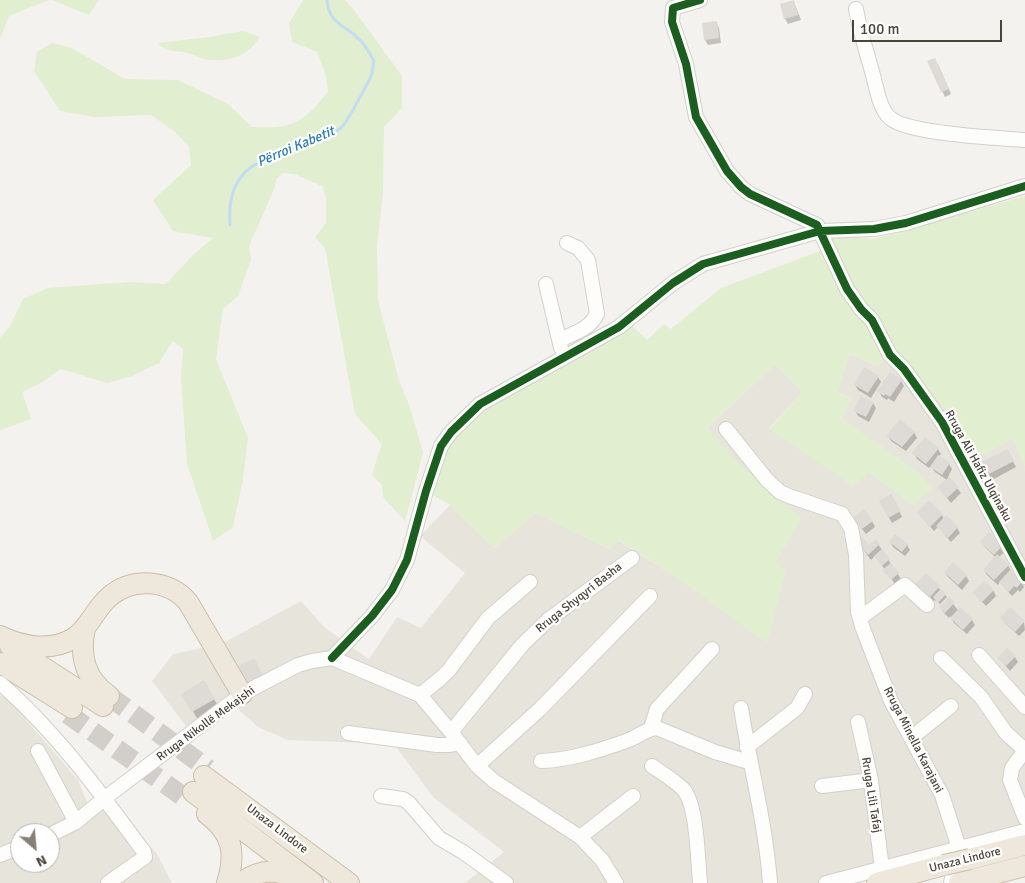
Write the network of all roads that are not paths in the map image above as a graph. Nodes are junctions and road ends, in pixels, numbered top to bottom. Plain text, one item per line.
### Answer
1 (700, 0) edge
2 (856, 9) dead end
3 (1025, 140) edge
4 (1025, 186) edge
5 (820, 231) junction
6 (566, 243) dead end
7 (546, 284) dead end
8 (560, 340) junction
9 (564, 358) junction
10 (726, 429) dead end
11 (632, 558) dead end
12 (1025, 577) edge
13 (530, 582) dead end
14 (650, 596) dead end
15 (928, 605) dead end
16 (860, 618) junction
17 (85, 628) junction
18 (0, 638) edge
19 (712, 649) dead end
20 (979, 655) dead end
21 (332, 658) junction
22 (941, 658) dead end
23 (0, 662) edge
24 (8, 679) edge
25 (242, 694) junction
26 (804, 694) dead end
27 (420, 695) junction
28 (950, 706) dead end
29 (1025, 707) edge
30 (741, 708) dead end
31 (70, 711) tunnel mouth
32 (858, 722) dead end
33 (651, 728) junction
34 (348, 733) dead end
35 (456, 737) junction
36 (912, 738) junction
37 (747, 747) junction
38 (1025, 750) edge
39 (38, 751) dead end
40 (541, 761) dead end
41 (749, 762) junction
42 (477, 766) junction
43 (652, 766) dead end
44 (870, 780) junction
45 (198, 784) junction
46 (822, 786) dead end
47 (382, 796) dead end
48 (633, 796) dead end
49 (105, 798) junction
50 (1024, 813) edge
51 (76, 822) junction
52 (60, 830) edge
53 (1025, 831) edge
54 (580, 837) junction
55 (1025, 845) edge
56 (964, 854) junction
57 (1025, 866) edge
58 (879, 876) edge
59 (955, 878) edge
60 (108, 883) edge
61 (227, 883) edge
62 (241, 883) edge
63 (304, 883) edge
64 (313, 883) edge
65 (349, 883) edge
66 (506, 883) edge
67 (616, 883) edge
68 (700, 883) edge
69 (770, 883) edge
70 (826, 883) edge

1 - 5 street, Rruga Ali Hafiz Ulqinaku
2 - 3 street
4 - 5 street
5 - 9 street
5 - 12 street, Rruga Ali Hafiz Ulqinaku
6 - 8 street
7 - 8 street
8 - 9 street
9 - 21 street
10 - 16 street, Rruga Minella Karajani
11 - 35 street, Rruga Shyqyri Basha
13 - 27 street
14 - 42 street
15 - 16 street
16 - 36 street, Rruga Minella Karajani
17 - 18 highway
17 - 18 highway
17 - 25 highway
19 - 33 street
20 - 29 street
21 - 25 street, Rruga Nikollë Mekajshi
21 - 27 street
22 - 38 street
23 - 24 highway
24 - 31 highway
24 - 49 street
25 - 49 street, Rruga Nikollë Mekajshi
26 - 37 street
27 - 35 street
28 - 36 street
30 - 37 street
32 - 44 street, Rruga Lili Tafaj
33 - 40 street
33 - 41 street
34 - 35 street
35 - 42 street
36 - 56 street, Rruga Minella Karajani
37 - 41 street
38 - 50 street
39 - 51 street
41 - 69 street
42 - 54 street
43 - 68 street
44 - 46 street
44 - 58 street, Rruga Lili Tafaj
45 - 61 highway
45 - 64 highway, Unaza Lindore
45 - 65 highway, Unaza Lindore
47 - 66 street
48 - 54 street
49 - 51 street, Rruga Nikollë Mekajshi
49 - 60 street
51 - 52 street, Rruga Nikollë Mekajshi
53 - 56 street
54 - 67 street
55 - 56 highway, Unaza Lindore
56 - 58 street
56 - 59 highway, Unaza Lindore, bridge
57 - 59 highway, Unaza Lindore
58 - 59 highway, Unaza Lindore
58 - 70 street
62 - 63 highway

